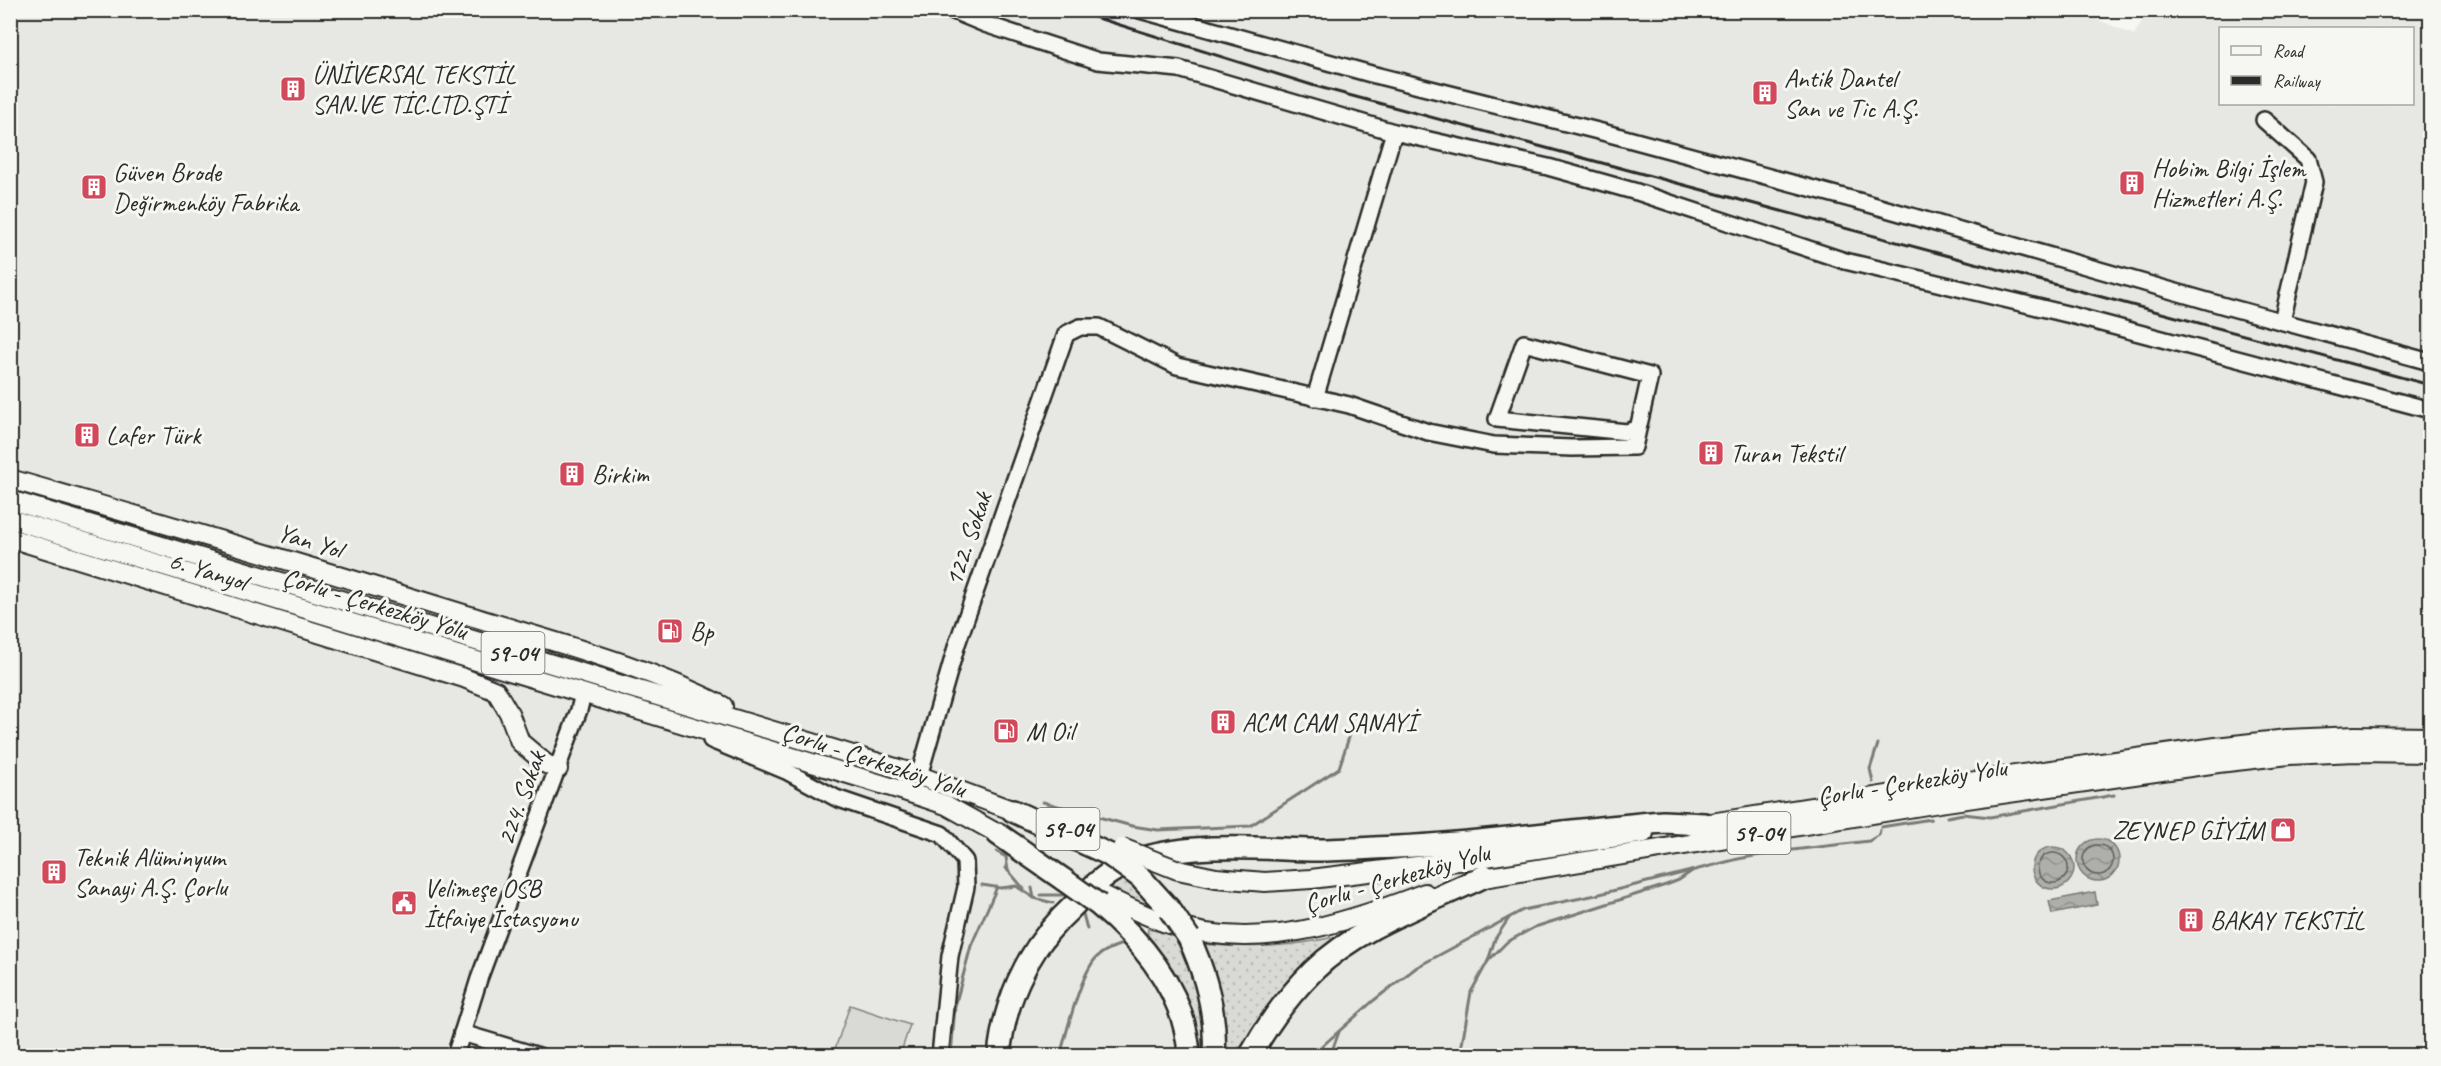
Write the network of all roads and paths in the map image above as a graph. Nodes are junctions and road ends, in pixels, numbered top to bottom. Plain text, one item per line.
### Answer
1 (951, 10) edge
2 (1140, 10) edge
3 (2264, 120) dead end
4 (1394, 132) junction
5 (2282, 321) junction
6 (2430, 362) edge
7 (1315, 398) junction
8 (2430, 410) edge
9 (1638, 428) junction
10 (10, 479) edge
11 (10, 500) edge
12 (10, 519) edge
13 (10, 538) edge
14 (593, 655) junction
15 (588, 675) junction
16 (583, 694) junction
17 (664, 720) junction
18 (770, 731) junction
19 (2430, 737) edge
20 (2430, 753) edge
21 (558, 769) junction
22 (919, 776) junction
23 (1013, 811) joint
24 (1704, 824) junction
25 (998, 834) joint
26 (1115, 851) junction
27 (1485, 876) junction
28 (1100, 899) junction
29 (462, 1034) junction
30 (455, 1056) edge
31 (539, 1056) edge
32 (940, 1056) edge
33 (999, 1056) edge
34 (1189, 1056) edge
35 (1214, 1056) edge
36 (1250, 1056) edge

1 - 4 street
2 - 5 street
3 - 5 street
4 - 7 street
4 - 8 street
5 - 6 street
7 - 9 street
7 - 22 street, 122. Sokak
9 - 9 street
10 - 14 main road, Yan Yol
11 - 15 main road, Çorlu - Çerkezköy Yolu / 59-04
12 - 16 main road, Çorlu - Çerkezköy Yolu / 59-04
13 - 21 main road, 6. Yanyol
14 - 15 main road
14 - 18 main road, Yan Yol
15 - 16 main road
15 - 18 main road, Çorlu - Çerkezköy Yolu / 59-04
16 - 17 main road, Çorlu - Çerkezköy Yolu / 59-04
16 - 21 street, 224. Sokak
17 - 25 main road, Çorlu - Çerkezköy Yolu / 59-04
17 - 32 street
18 - 22 main road, Çorlu - Çerkezköy Yolu / 59-04
19 - 24 main road, Çorlu - Çerkezköy Yolu / 59-04
20 - 27 main road, Çorlu - Çerkezköy Yolu / 59-04
21 - 29 street, 224. Sokak
22 - 23 main road, Çorlu - Çerkezköy Yolu / 59-04
23 - 26 highway
24 - 26 main road, Çorlu - Çerkezköy Yolu / 59-04, bridge
24 - 33 highway
25 - 28 highway, bridge
26 - 35 highway, bridge
27 - 28 main road, Çorlu - Çerkezköy Yolu / 59-04
27 - 36 highway
28 - 34 highway
29 - 30 street, 224. Sokak
29 - 31 street

